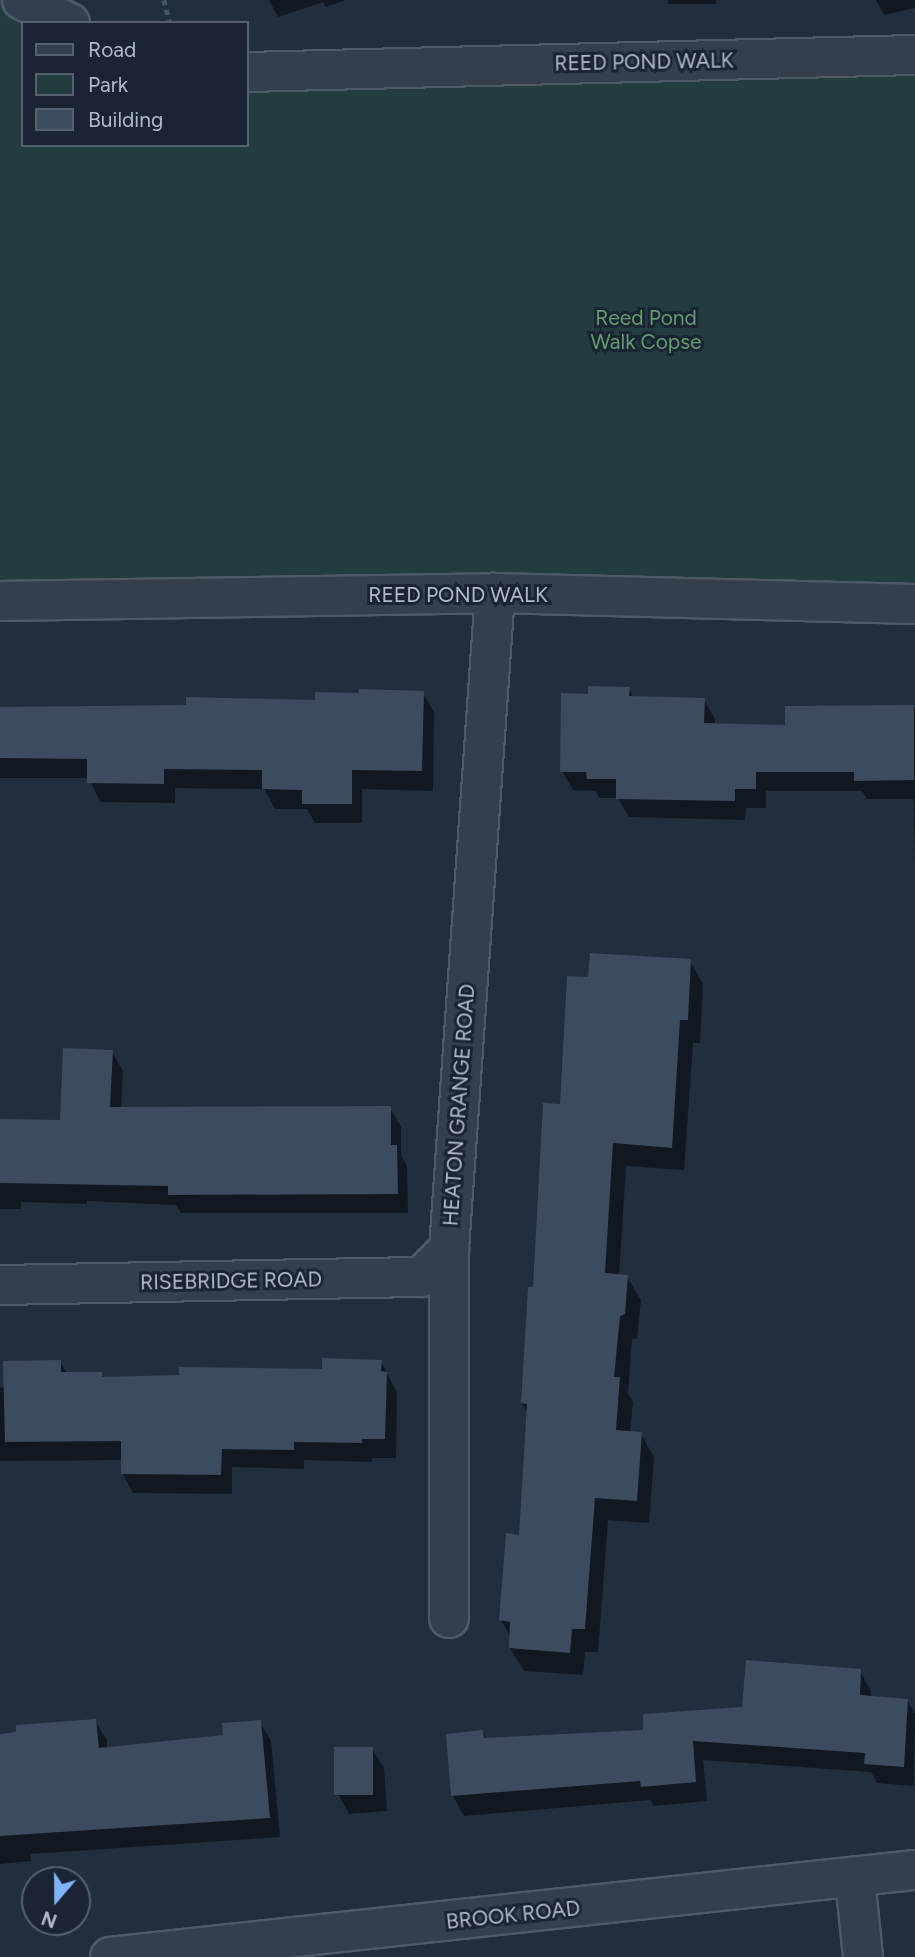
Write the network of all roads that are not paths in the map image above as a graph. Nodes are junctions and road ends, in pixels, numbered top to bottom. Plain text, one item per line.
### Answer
1 (22, 0) edge
2 (66, 21) edge
3 (915, 55) edge
4 (248, 72) edge
5 (495, 593) junction
6 (0, 601) edge
7 (915, 604) edge
8 (449, 1249) junction
9 (0, 1284) edge
10 (449, 1618) dead end
11 (915, 1870) edge
12 (855, 1878) junction
13 (110, 1957) edge
14 (863, 1957) edge

1 - 2 street
3 - 4 street, REED POND WALK
5 - 6 street, REED POND WALK
5 - 7 street, REED POND WALK
5 - 8 street, HEATON GRANGE ROAD
8 - 9 street, RISEBRIDGE ROAD
8 - 10 street, HEATON GRANGE ROAD
11 - 12 street, BROOK ROAD
12 - 13 street, BROOK ROAD
12 - 14 street

